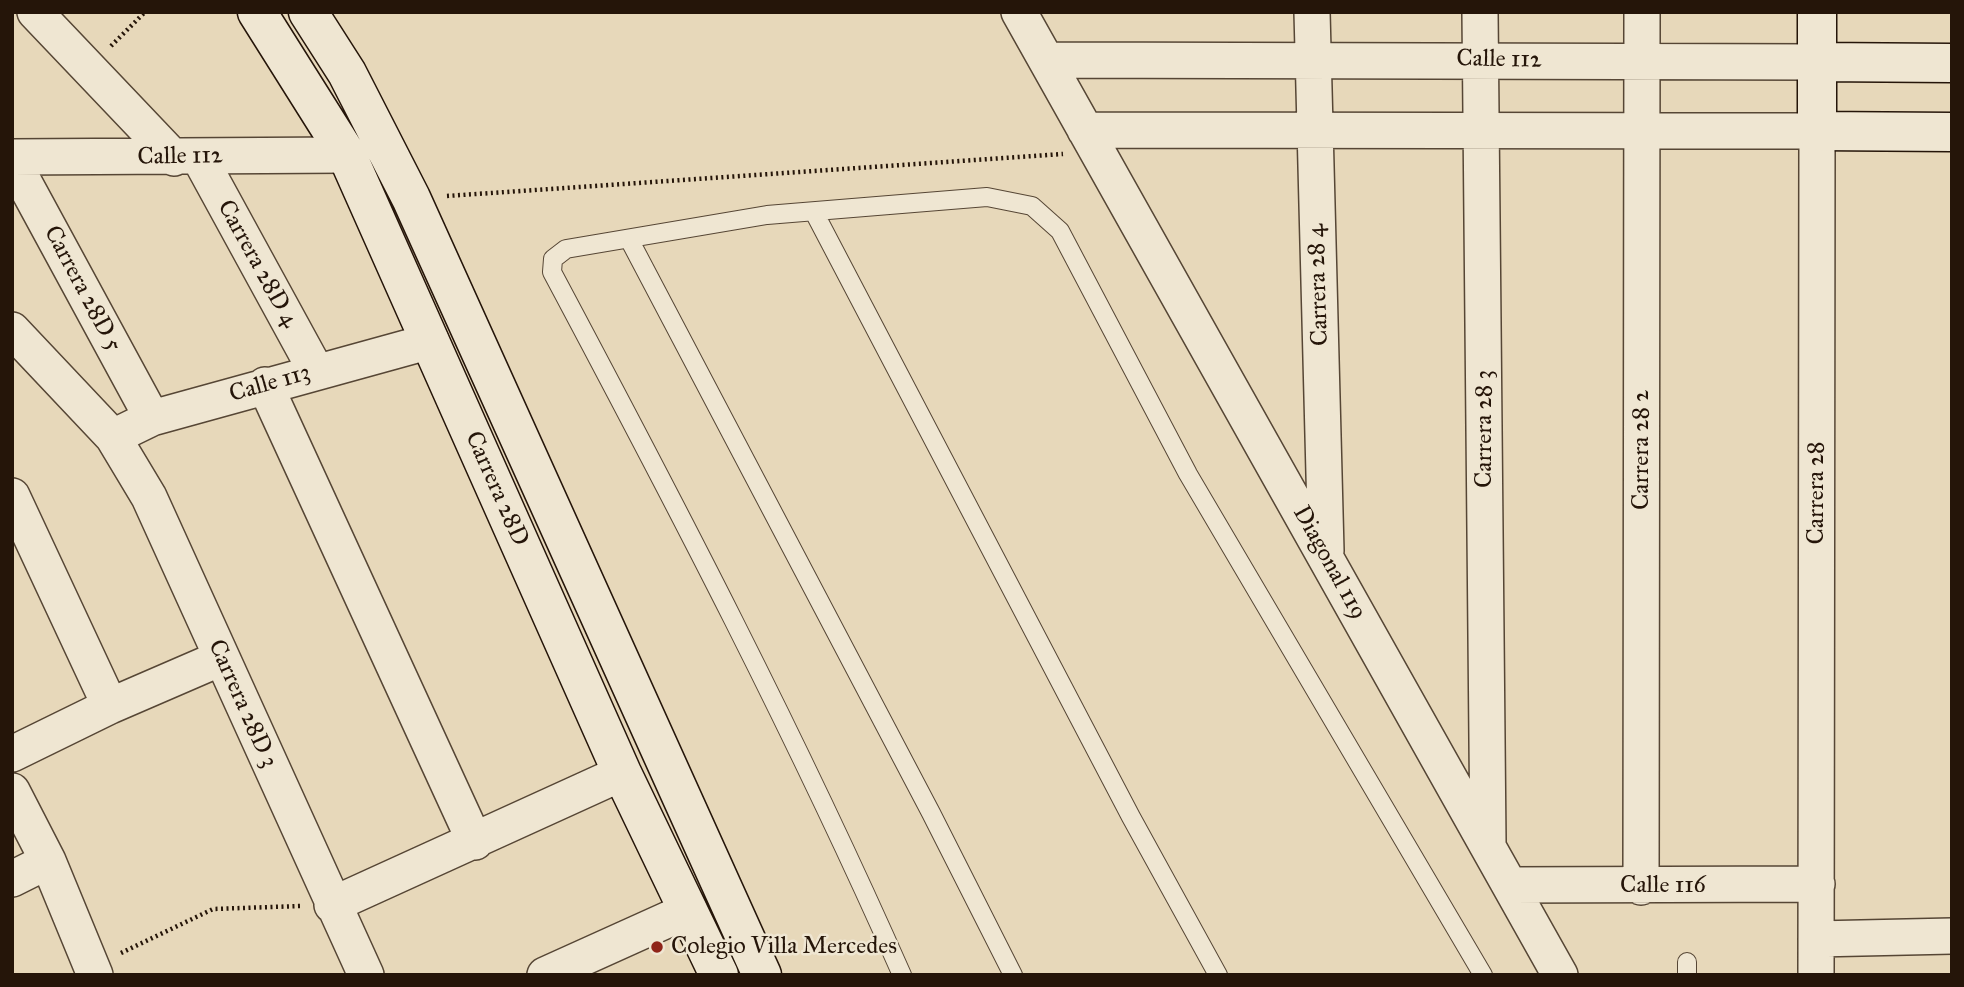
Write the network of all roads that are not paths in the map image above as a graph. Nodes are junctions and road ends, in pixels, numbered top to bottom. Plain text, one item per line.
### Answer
1 (35, 12) edge
2 (257, 12) edge
3 (308, 12) edge
4 (1019, 12) edge
5 (1312, 12) edge
6 (1480, 12) edge
7 (1642, 12) edge
8 (1817, 12) edge
9 (1313, 58) junction
10 (1480, 59) junction
11 (1046, 60) junction
12 (1642, 61) junction
13 (1817, 62) junction
14 (1952, 63) edge
15 (1315, 130) junction
16 (1483, 130) junction
17 (1643, 131) junction
18 (1817, 131) junction
19 (1952, 132) edge
20 (1093, 140) junction
21 (347, 155) junction
22 (187, 157) junction
23 (12, 159) edge
24 (814, 212) junction
25 (629, 239) junction
26 (12, 330) edge
27 (431, 341) junction
28 (316, 371) junction
29 (265, 385) junction
30 (152, 418) junction
31 (113, 437) junction
32 (12, 496) edge
33 (1326, 558) junction
34 (221, 658) junction
35 (110, 706) junction
36 (12, 754) edge
37 (622, 773) junction
38 (12, 790) edge
39 (475, 842) junction
40 (1488, 847) junction
41 (48, 861) junction
42 (12, 879) edge
43 (1817, 884) junction
44 (1510, 885) junction
45 (1641, 887) junction
46 (332, 905) junction
47 (689, 910) junction
48 (1952, 936) edge
49 (1816, 939) junction
50 (106, 965) edge
51 (366, 975) edge
52 (545, 975) edge
53 (719, 975) edge
54 (762, 975) edge
55 (902, 975) edge
56 (1013, 975) edge
57 (1218, 975) edge
58 (1483, 975) edge
59 (1560, 975) edge
60 (1816, 975) edge

1 - 22 street, Carrera 28D 4
2 - 21 street, Carrera 28D
3 - 54 street, Carrera 28D
4 - 11 street, Diagonal 119
5 - 9 street, Carrera 28 4
6 - 10 street, Carrera 28 3
7 - 12 street, Carrera 28 2
8 - 13 street, Carrera 28
9 - 10 street, Calle 112
9 - 11 street, Calle 112
9 - 15 street, Carrera 28 4
10 - 12 street, Calle 112
10 - 16 street, Carrera 28 3
11 - 20 street, Diagonal 119
12 - 13 street, Calle 112
12 - 17 street, Carrera 28 2
13 - 14 street, Calle 112
13 - 18 street, Carrera 28
15 - 16 street
15 - 20 street
15 - 33 street, Carrera 28 4
16 - 17 street
16 - 40 street, Carrera 28 3
17 - 18 street
17 - 45 street, Carrera 28 2
18 - 19 street
18 - 43 street, Carrera 28
20 - 33 street, Diagonal 119
21 - 22 street, Calle 112
21 - 27 street, Carrera 28D
22 - 23 street, Calle 112
22 - 28 street, Carrera 28D 4
23 - 30 street, Carrera 28D 5
24 - 25 lane
24 - 57 lane
24 - 58 lane
25 - 55 lane
25 - 56 lane
26 - 31 street, Carrera 28D 3
27 - 28 street, Calle 113
27 - 37 street, Carrera 28D
28 - 29 street, Calle 113
29 - 30 street, Calle 113
29 - 39 street
30 - 31 street, Calle 113
31 - 34 street, Carrera 28D 3
32 - 35 street
33 - 40 street, Diagonal 119
34 - 35 street
34 - 46 street, Carrera 28D 3
35 - 36 street
37 - 39 street
37 - 47 street, Carrera 28D
38 - 41 street
39 - 46 street
40 - 44 street, Diagonal 119
41 - 42 street
41 - 50 street
43 - 45 street, Calle 116
43 - 49 street, Carrera 28
44 - 45 street, Calle 116
44 - 59 street, Diagonal 119
46 - 51 street, Carrera 28D 3
47 - 52 street
47 - 53 street, Carrera 28D
48 - 49 street
49 - 60 street, Carrera 28

